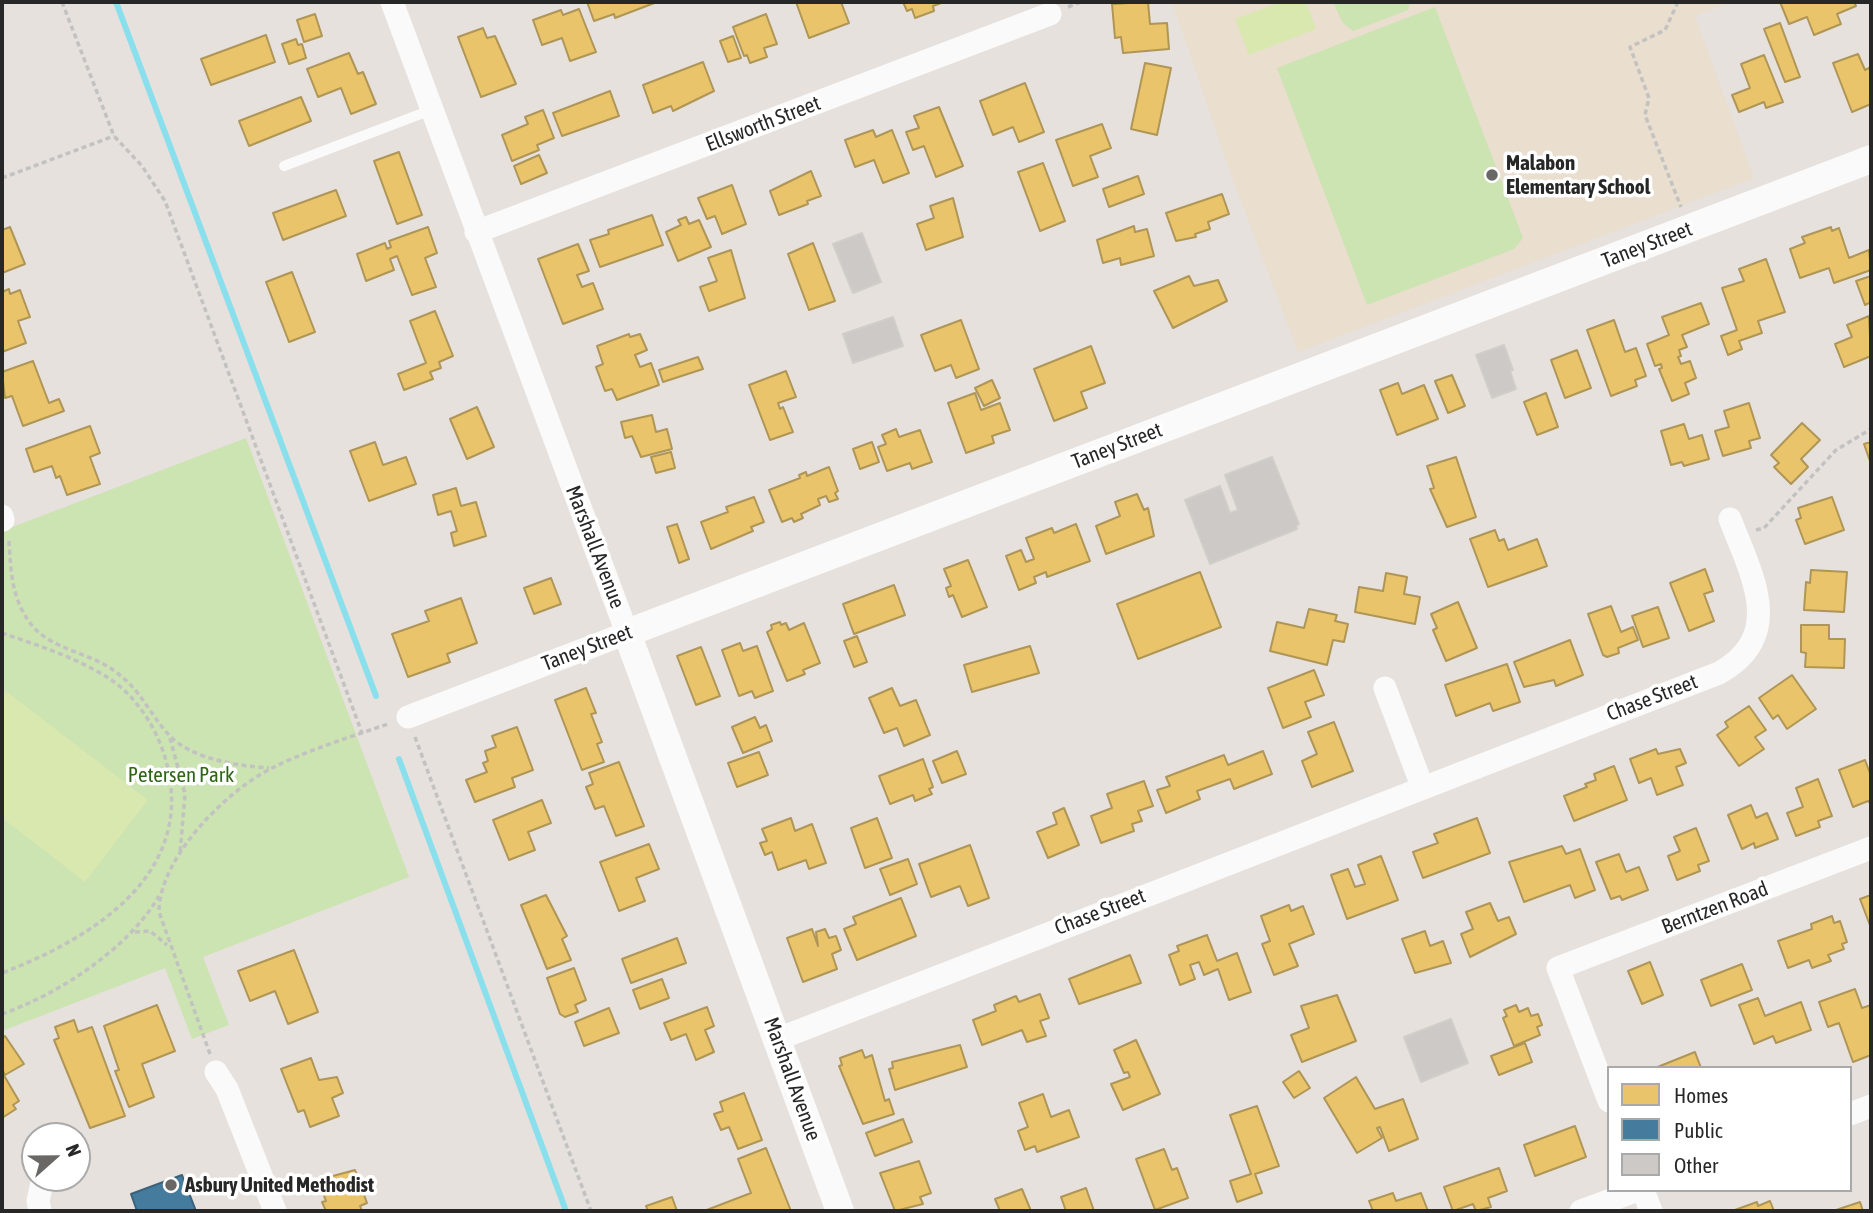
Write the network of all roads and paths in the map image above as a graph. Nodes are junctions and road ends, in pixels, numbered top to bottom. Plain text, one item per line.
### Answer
1 (62, 2) edge
2 (392, 2) edge
3 (1678, 2) edge
4 (1050, 15) dead end
5 (431, 110) junction
6 (114, 136) junction
7 (1871, 159) edge
8 (284, 166) dead end
9 (2, 178) edge
10 (1689, 229) junction
11 (476, 232) junction
12 (1871, 429) edge
13 (3, 518) edge
14 (1730, 519) joint
15 (2, 633) edge
16 (627, 633) junction
17 (1385, 688) dead end
18 (408, 717) junction
19 (362, 733) junction
20 (169, 736) junction
21 (271, 768) junction
22 (1422, 786) junction
23 (1871, 848) edge
24 (180, 854) junction
25 (160, 894) junction
26 (133, 933) junction
27 (171, 950) junction
28 (2, 973) edge
29 (2, 1014) edge
30 (778, 1039) junction
31 (216, 1072) joint
32 (1607, 1096) edge
33 (1871, 1106) edge
34 (1852, 1113) edge
35 (40, 1192) edge
36 (1634, 1192) edge
37 (1641, 1192) edge
38 (40, 1211) edge
39 (275, 1211) edge
40 (591, 1211) edge
41 (840, 1211) edge
42 (1581, 1211) edge
43 (1651, 1211) edge

1 - 6 path
2 - 5 street, Marshall Avenue
3 - 10 path
4 - 11 street, Ellsworth Street
5 - 8 lane
5 - 11 street, Marshall Avenue
6 - 9 path
6 - 19 path
7 - 10 street, Taney Street
10 - 16 street, Taney Street
11 - 16 street, Marshall Avenue
12 - 14 path
13 - 20 path
14 - 22 street, Chase Street
15 - 28 path
16 - 18 street, Taney Street
16 - 30 street, Marshall Avenue
17 - 22 street
18 - 19 path
18 - 40 path
19 - 21 path
20 - 21 path
20 - 24 path
21 - 24 path
22 - 30 street, Chase Street
23 - 32 street, Berntzen Road
24 - 25 path
25 - 26 path
25 - 27 path
26 - 27 path
26 - 29 path
27 - 31 path
30 - 41 street, Marshall Avenue
31 - 39 street
33 - 34 street
35 - 38 street
36 - 42 street
37 - 43 street

